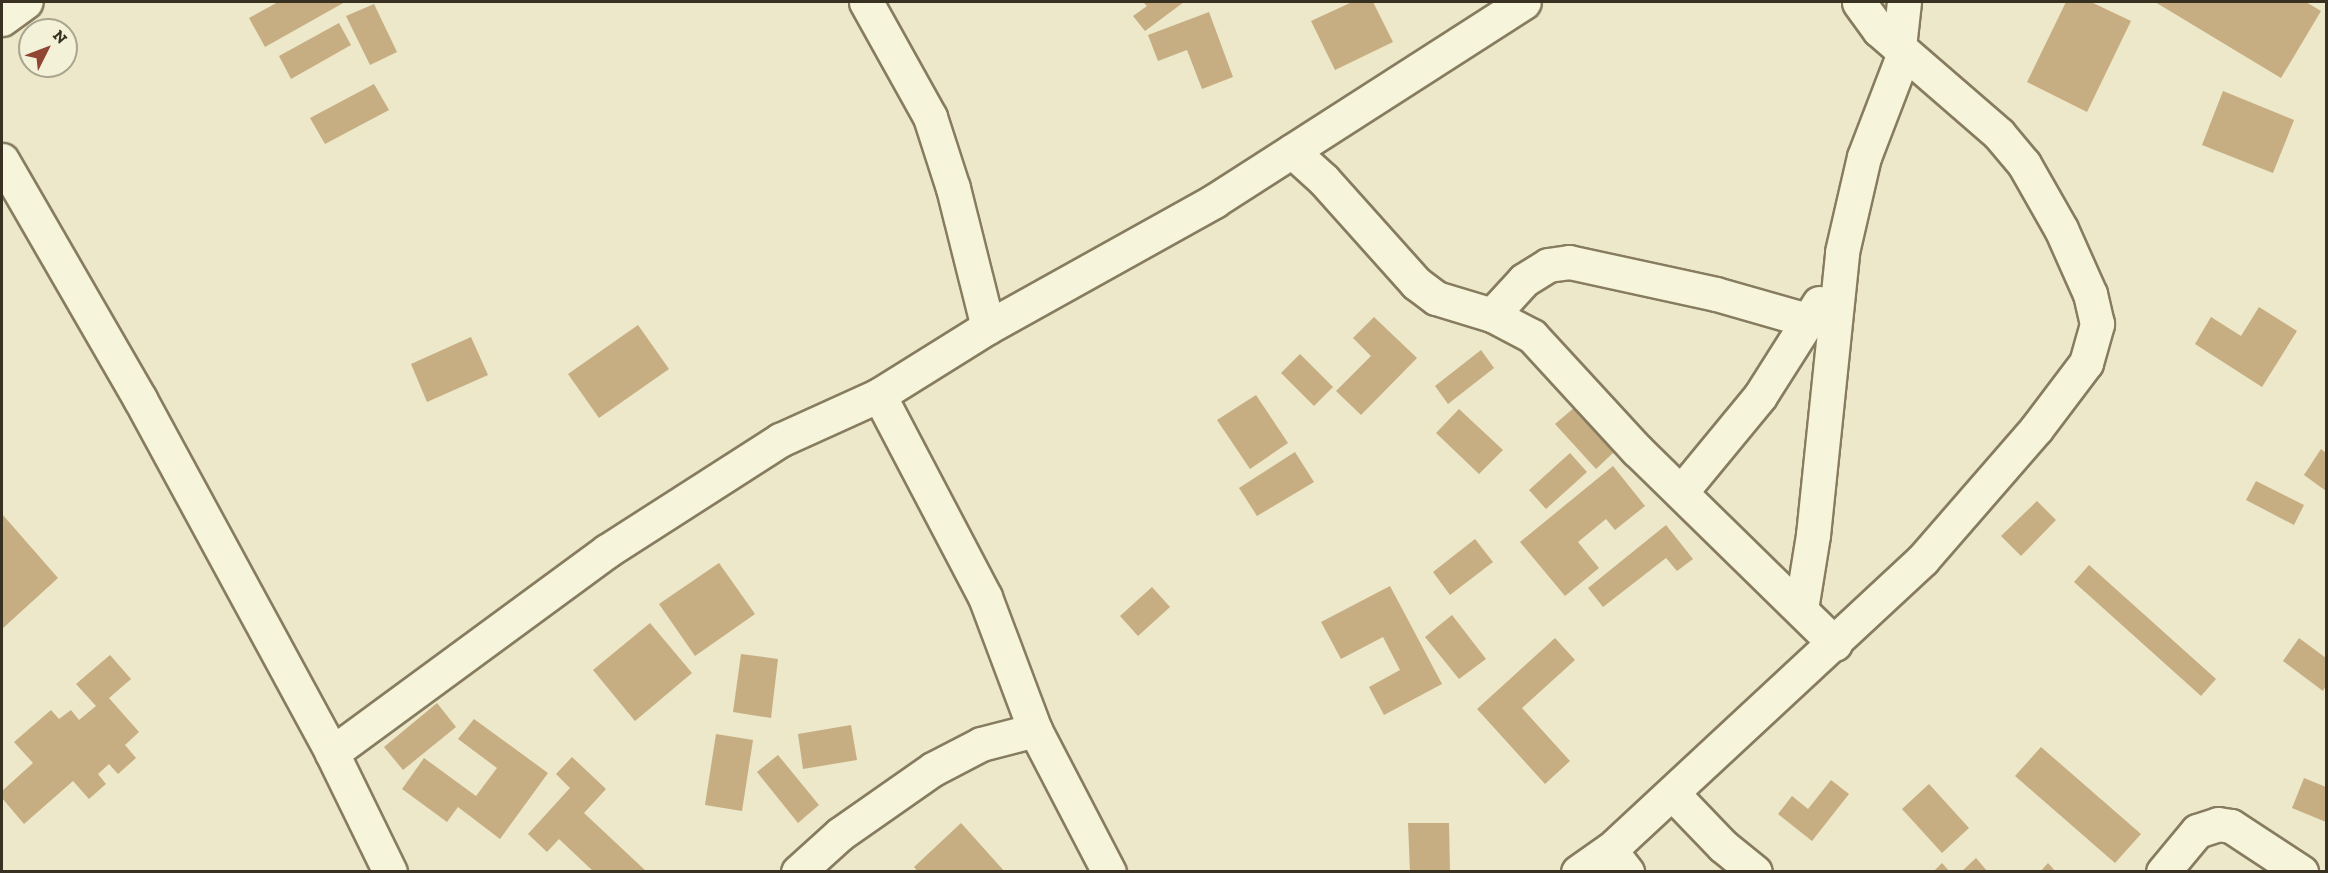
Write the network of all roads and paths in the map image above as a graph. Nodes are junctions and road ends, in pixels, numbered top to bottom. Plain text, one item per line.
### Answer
1 (25, 2) edge
2 (866, 2) edge
3 (1524, 2) edge
4 (1859, 2) edge
5 (1904, 2) edge
6 (2, 19) edge
7 (1901, 50) junction
8 (1292, 151) junction
9 (2, 160) edge
10 (1840, 279) junction
11 (1492, 315) junction
12 (1807, 320) junction
13 (988, 327) junction
14 (879, 395) junction
15 (1681, 492) junction
16 (1801, 609) junction
17 (1836, 644) junction
18 (1035, 730) junction
19 (332, 753) junction
20 (1672, 793) junction
21 (1619, 861) edge
22 (390, 872) edge
23 (798, 872) edge
24 (1109, 872) edge
25 (1578, 872) edge
26 (1755, 872) edge
27 (2163, 872) edge
28 (2301, 872) edge

1 - 6 street
2 - 13 street
3 - 8 street
4 - 7 street
5 - 7 street
7 - 10 street
7 - 17 street
8 - 11 street
8 - 13 street
9 - 19 street
10 - 12 street
10 - 16 street
11 - 12 street
11 - 15 street
12 - 15 street
13 - 14 street
14 - 18 street
14 - 19 street
15 - 16 street
16 - 17 street
17 - 20 street
18 - 23 street
18 - 24 street
19 - 22 street
20 - 21 street
20 - 26 street
21 - 25 street
27 - 28 street

